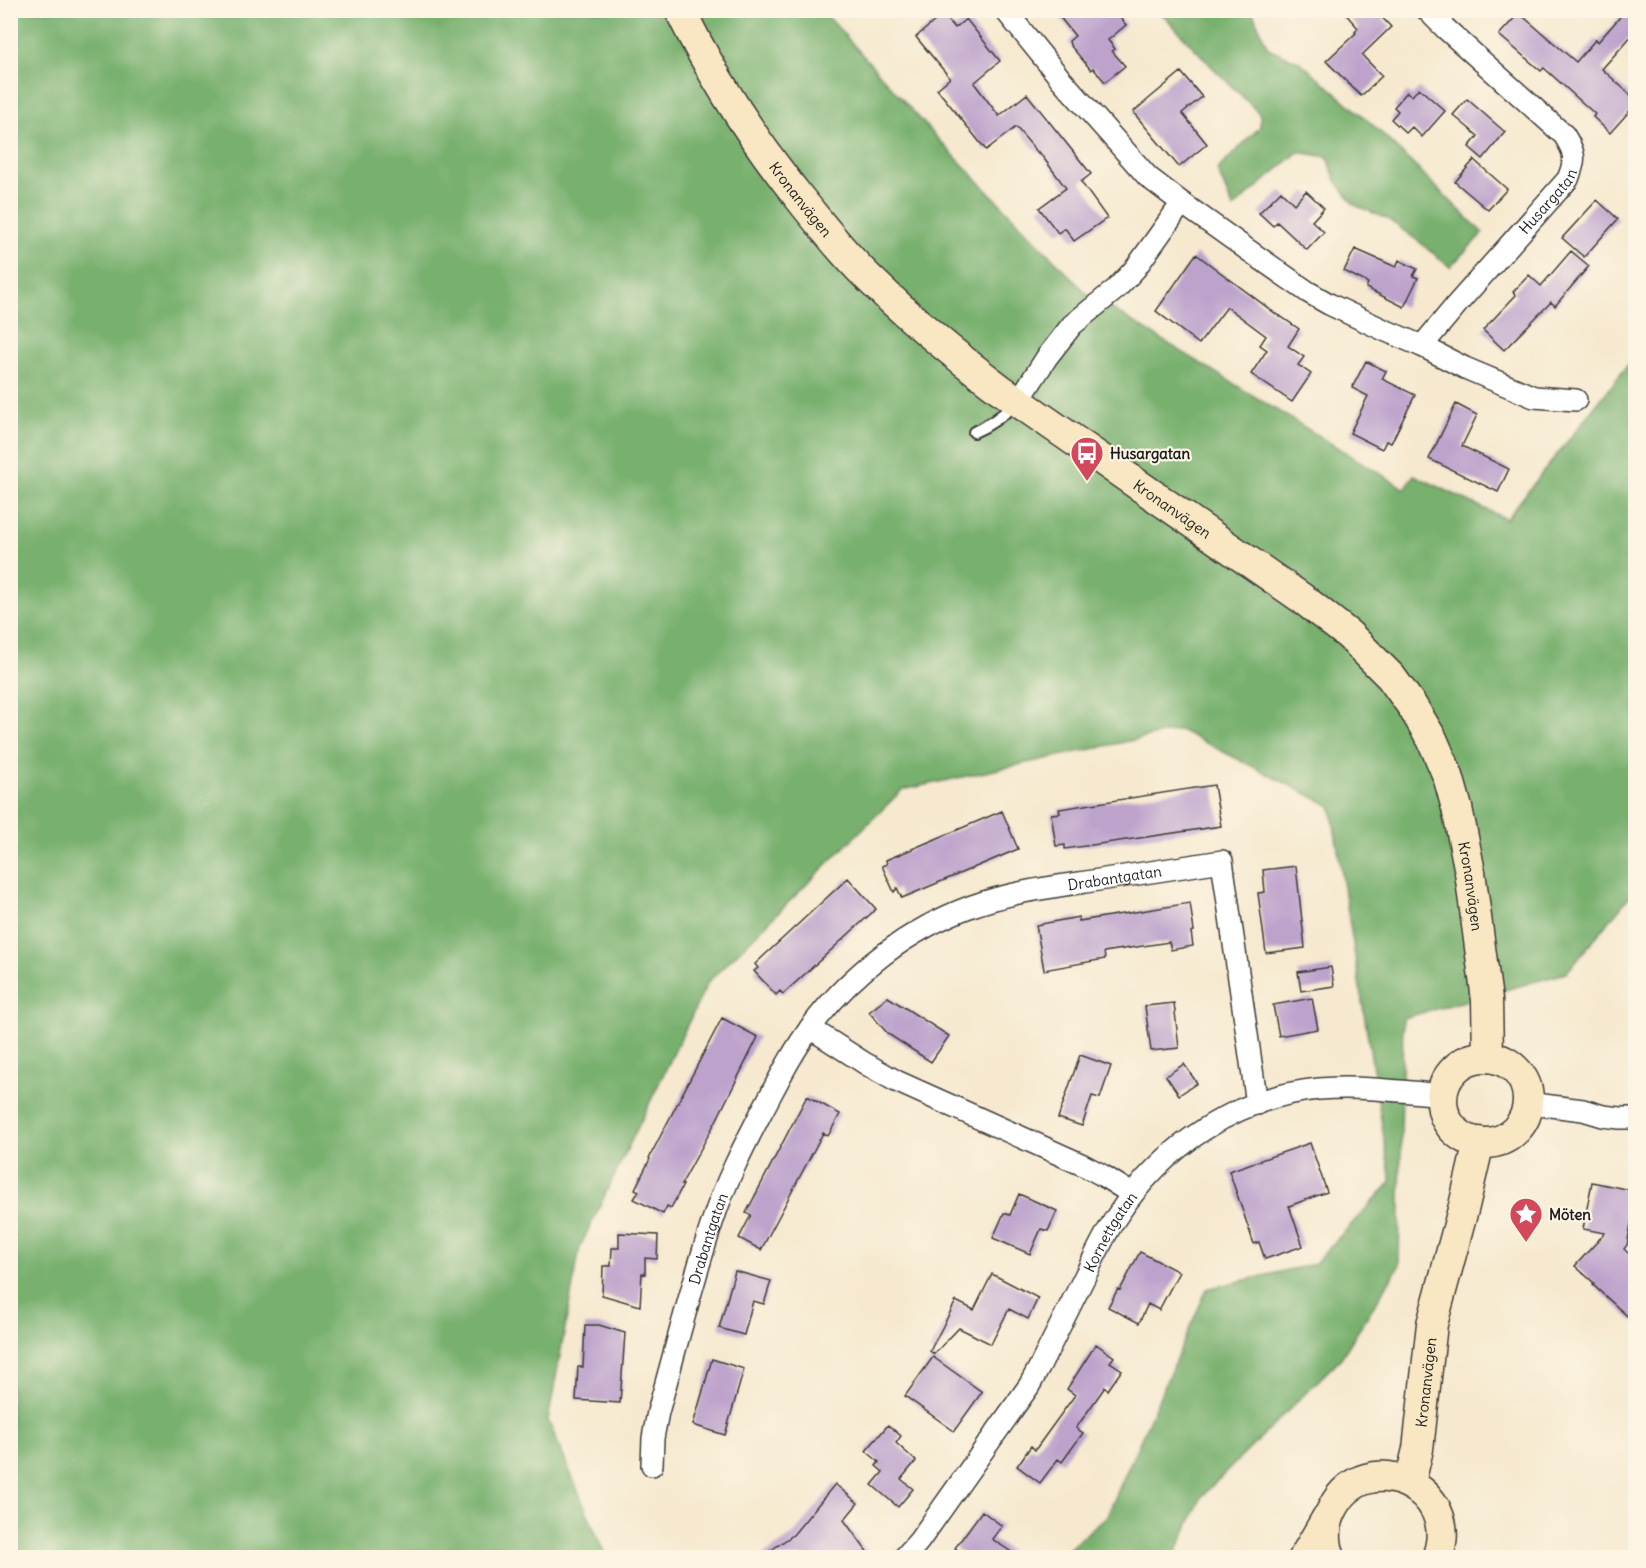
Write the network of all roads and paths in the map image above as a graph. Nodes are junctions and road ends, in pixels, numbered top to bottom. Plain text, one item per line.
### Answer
1 (680, 10) edge
2 (1005, 10) edge
3 (1426, 10) edge
4 (1182, 203) junction
5 (1422, 346) junction
6 (1576, 400) dead end
7 (1018, 402) junction
8 (974, 432) dead end
9 (810, 1028) junction
10 (1488, 1057) junction
11 (1442, 1095) junction
12 (1527, 1103) junction
13 (1257, 1104) junction
14 (1635, 1118) edge
15 (1479, 1142) junction
16 (1132, 1194) junction
17 (652, 1465) dead end
18 (1410, 1483) junction
19 (1332, 1510) junction
20 (1440, 1520) junction
21 (904, 1557) edge
22 (1304, 1557) edge
23 (1330, 1557) edge
24 (1437, 1557) edge
25 (1464, 1557) edge

1 - 7 street, Kronanvägen
2 - 4 street
3 - 5 street, Husargatan
4 - 5 street
4 - 7 street
5 - 6 street
7 - 8 lane
7 - 10 street, Kronanvägen
9 - 13 street, Drabantgatan
9 - 16 street
9 - 17 street, Drabantgatan
10 - 11 street
10 - 12 street
11 - 13 street, Kornettgatan
11 - 15 street
12 - 14 street
12 - 15 street
13 - 16 street, Kornettgatan
15 - 18 street, Kronanvägen
16 - 21 street, Kornettgatan
18 - 19 street
18 - 20 street
19 - 22 street
19 - 23 street
20 - 24 street
20 - 25 street

